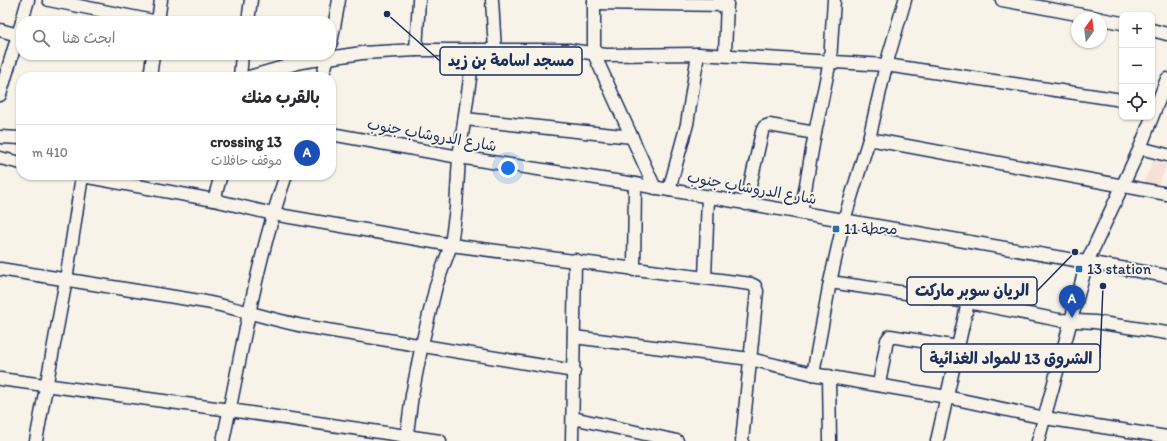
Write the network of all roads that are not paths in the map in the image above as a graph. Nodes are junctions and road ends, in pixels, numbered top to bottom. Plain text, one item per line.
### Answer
1 (28, 0) edge
2 (50, 0) edge
3 (161, 0) edge
4 (251, 0) edge
5 (339, 0) edge
6 (419, 0) edge
7 (492, 0) edge
8 (834, 0) edge
9 (905, 0) edge
10 (1002, 0) edge
11 (594, 2) edge
12 (727, 3) edge
13 (1071, 13) edge
14 (23, 16) edge
15 (128, 16) edge
16 (159, 16) edge
17 (249, 16) edge
18 (336, 16) edge
19 (1107, 20) edge
20 (1119, 22) edge
21 (0, 30) edge
22 (16, 30) edge
23 (1155, 31) edge
24 (1167, 34) edge
25 (16, 43) edge
26 (416, 50) junction
27 (474, 50) junction
28 (495, 50) junction
29 (594, 54) junction
30 (698, 54) junction
31 (336, 55) edge
32 (725, 55) junction
33 (152, 60) edge
34 (242, 60) edge
35 (313, 60) edge
36 (328, 60) edge
37 (830, 61) junction
38 (886, 65) junction
39 (151, 72) edge
40 (240, 72) edge
41 (263, 72) edge
42 (324, 72) edge
43 (1167, 79) edge
44 (0, 95) edge
45 (1119, 100) edge
46 (1159, 106) edge
47 (465, 119) junction
48 (815, 133) junction
49 (336, 135) edge
50 (0, 136) edge
51 (16, 138) edge
52 (632, 138) junction
53 (869, 139) junction
54 (1140, 148) junction
55 (1167, 154) edge
56 (460, 157) junction
57 (0, 158) edge
58 (16, 162) edge
59 (79, 180) edge
60 (102, 180) edge
61 (220, 180) edge
62 (284, 180) edge
63 (635, 184) junction
64 (1123, 184) junction
65 (655, 188) junction
66 (669, 190) junction
67 (1167, 194) edge
68 (708, 197) junction
69 (214, 200) junction
70 (746, 204) junction
71 (801, 213) junction
72 (272, 214) junction
73 (844, 220) junction
74 (451, 245) junction
75 (575, 260) junction
76 (1087, 262) junction
77 (0, 269) edge
78 (634, 270) junction
79 (1167, 276) edge
80 (705, 278) junction
81 (66, 280) junction
82 (830, 282) junction
83 (968, 302) junction
84 (249, 313) junction
85 (1072, 321) junction
86 (1167, 333) edge
87 (574, 337) junction
88 (422, 344) junction
89 (958, 347) junction
90 (750, 359) junction
91 (574, 371) junction
92 (813, 374) junction
93 (830, 376) junction
94 (0, 379) edge
95 (879, 384) junction
96 (47, 386) junction
97 (947, 397) junction
98 (230, 410) junction
99 (573, 418) junction
100 (1044, 418) junction
101 (1167, 437) edge
102 (406, 438) edge
103 (1151, 438) edge
104 (36, 441) edge
105 (224, 441) edge
106 (440, 441) edge
107 (572, 441) edge
108 (676, 441) edge
109 (742, 441) edge
110 (830, 441) edge
111 (937, 441) edge
112 (1038, 441) edge

1 - 14 street
2 - 15 street
3 - 16 street
4 - 17 street
5 - 18 street
6 - 26 street
7 - 28 street
8 - 37 street
9 - 38 street
10 - 13 street
11 - 12 street
11 - 29 street
12 - 32 street
19 - 20 street
21 - 22 street
23 - 24 street
25 - 44 street
26 - 27 street
26 - 31 street
27 - 28 street
27 - 47 street
28 - 29 street
29 - 30 street
29 - 52 street
30 - 32 street
30 - 66 street
32 - 37 street
33 - 39 street
34 - 40 street
35 - 41 street
36 - 42 street
37 - 38 street
37 - 48 street
38 - 45 street
38 - 53 street
43 - 46 street
46 - 54 street
47 - 52 street
47 - 56 street
48 - 70 street
48 - 71 street
49 - 56 street, شارع الدروشاب جنوب
50 - 51 street
52 - 65 street
53 - 64 street
53 - 73 street
54 - 55 street
54 - 64 street
56 - 63 street, شارع الدروشاب جنوب
56 - 74 street
57 - 58 street
59 - 81 street
60 - 69 street
61 - 69 street
62 - 72 street
63 - 65 street, شارع الدروشاب جنوب
63 - 78 street
64 - 67 street
64 - 76 street
65 - 66 street, شارع الدروشاب جنوب
66 - 68 street, شارع الدروشاب جنوب
68 - 70 street, شارع الدروشاب جنوب
68 - 80 street
69 - 72 street
70 - 71 street, شارع الدروشاب جنوب
71 - 73 street, شارع الدروشاب جنوب
72 - 74 street
72 - 84 street
73 - 76 street, شارع الدروشاب جنوب
73 - 82 street
74 - 75 street
74 - 88 street
75 - 78 street
75 - 87 street
76 - 79 street, شارع الدروشاب جنوب
76 - 85 street
77 - 81 street
78 - 80 street
80 - 90 street
81 - 84 street
81 - 96 street
82 - 83 street
82 - 92 street
83 - 85 street
83 - 89 street
84 - 88 street
84 - 98 street
85 - 86 street
85 - 100 street
87 - 90 street
87 - 91 street
88 - 91 street
88 - 102 street
89 - 95 street
89 - 97 street
90 - 92 street
90 - 109 street
91 - 99 street
92 - 93 street
93 - 95 street
93 - 110 street
94 - 96 street
95 - 97 street
96 - 98 street
96 - 104 street
97 - 100 street
97 - 111 street
98 - 102 street
98 - 105 street
99 - 107 street
99 - 108 street
100 - 103 street
100 - 112 street
101 - 103 street
102 - 106 street

